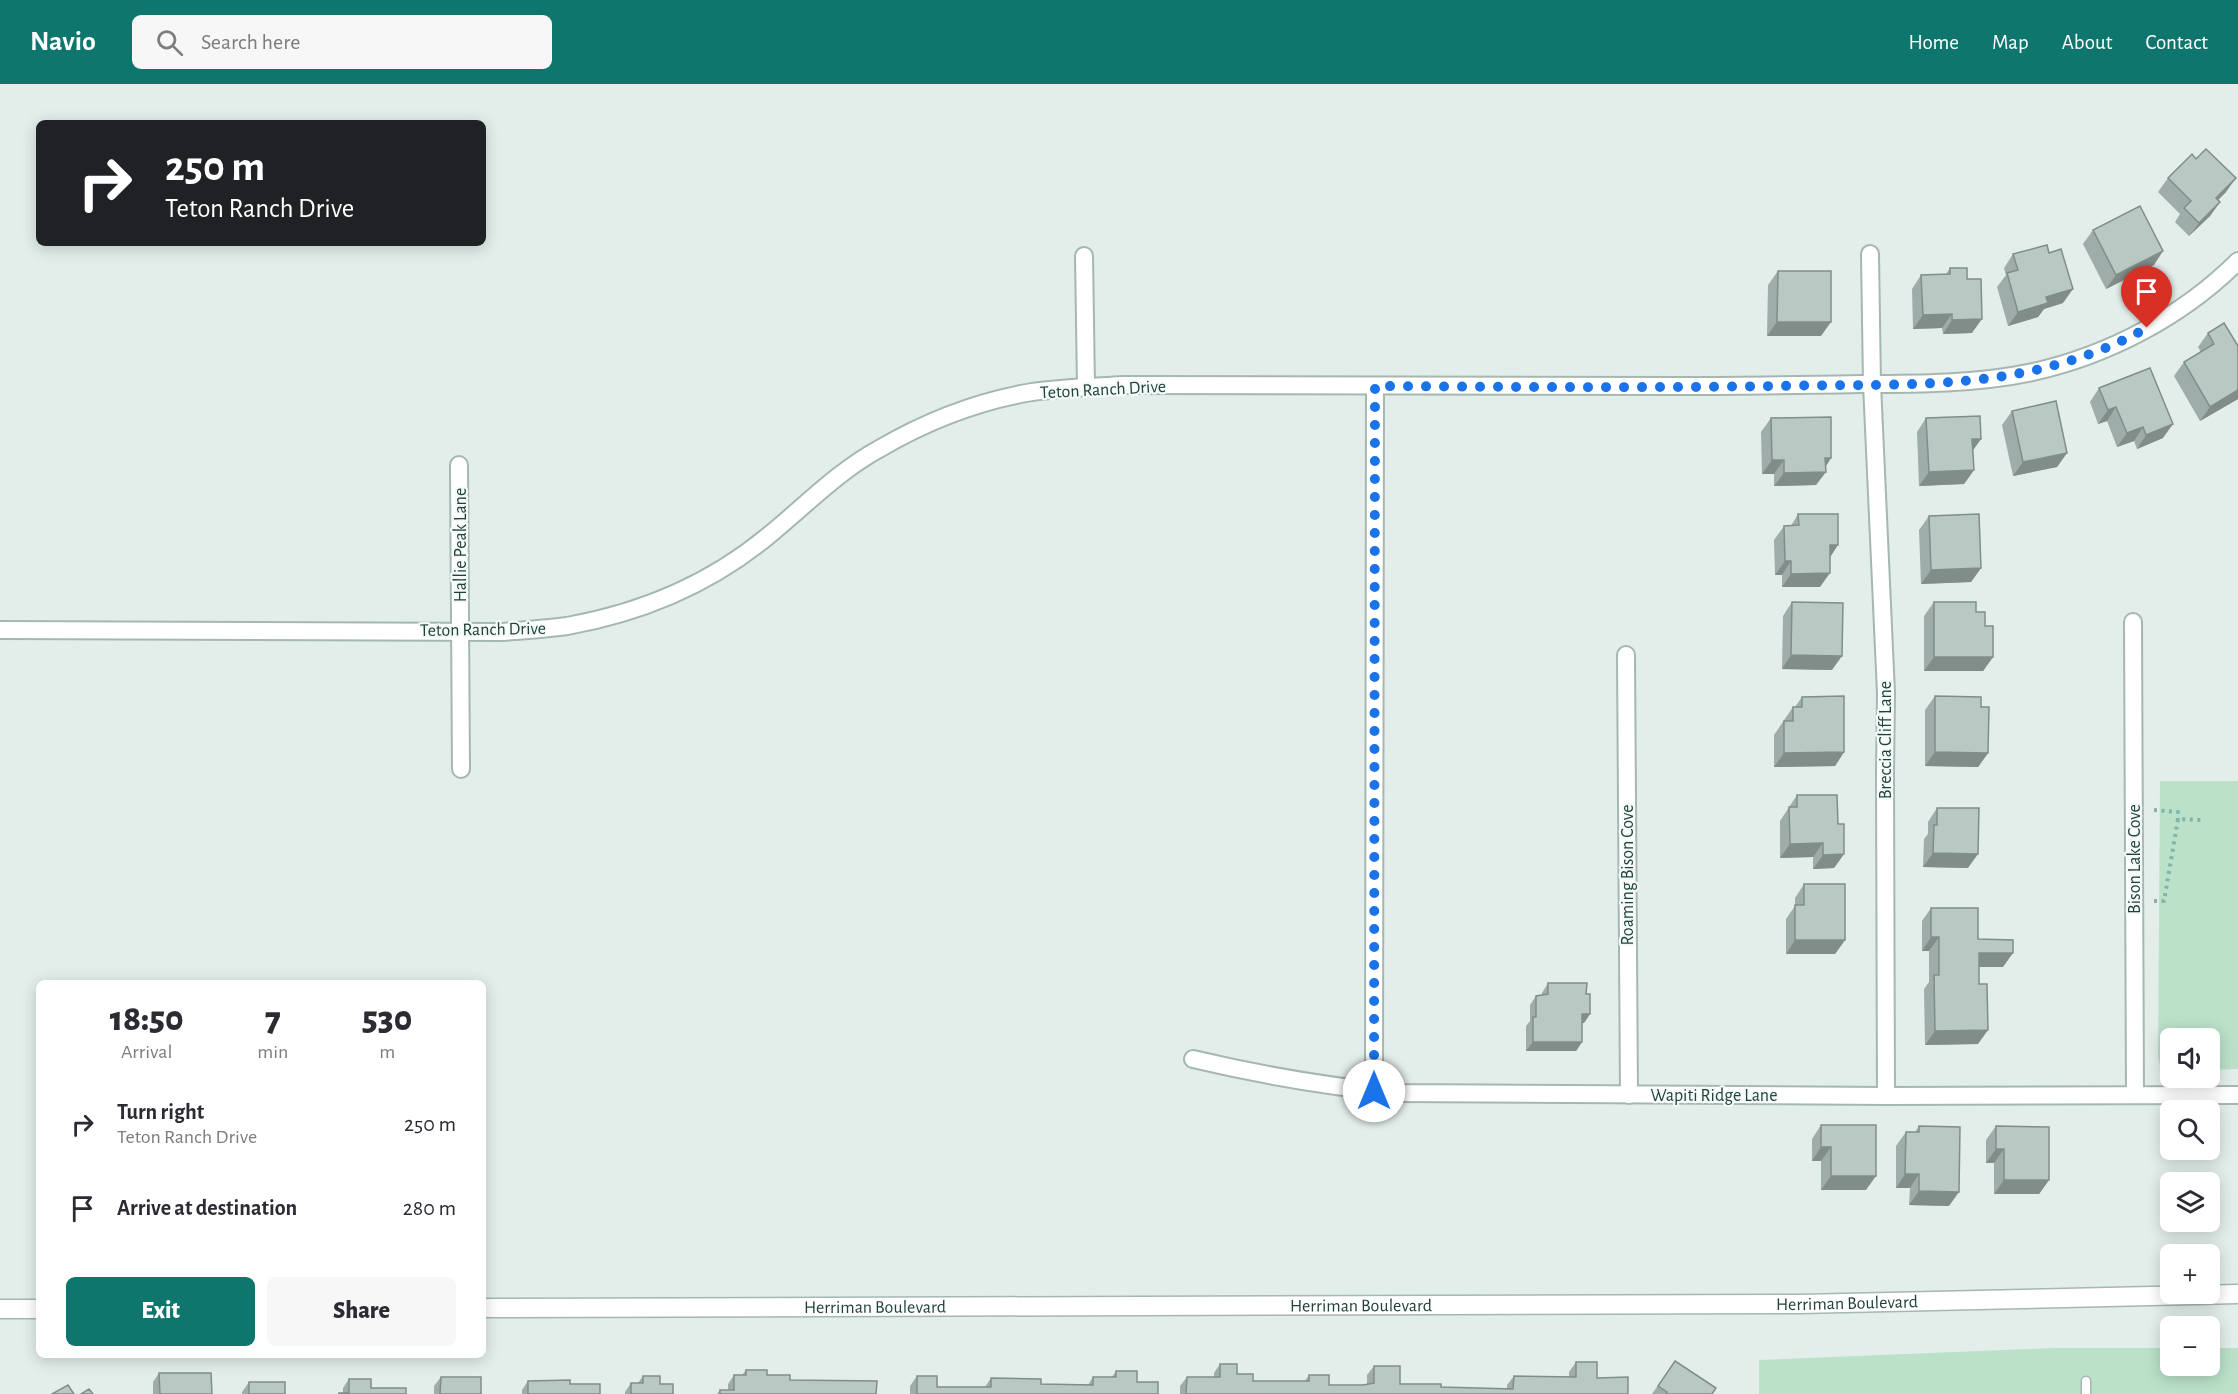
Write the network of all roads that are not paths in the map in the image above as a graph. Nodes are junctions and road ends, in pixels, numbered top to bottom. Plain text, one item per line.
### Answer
1 (1870, 254) dead end
2 (1084, 256) dead end
3 (2238, 261) edge
4 (1872, 384) junction
5 (1375, 386) junction
6 (1086, 387) junction
7 (459, 465) dead end
8 (2133, 622) dead end
9 (0, 630) edge
10 (460, 631) junction
11 (1626, 655) dead end
12 (461, 769) dead end
13 (1193, 1059) dead end
14 (1374, 1091) junction
15 (1629, 1095) junction
16 (2135, 1095) junction
17 (2238, 1095) edge
18 (1886, 1096) junction
19 (2238, 1294) edge
20 (486, 1308) edge
21 (0, 1309) edge
22 (36, 1309) edge
23 (2086, 1381) dead end
24 (2086, 1394) edge

1 - 4 street, Breccia Cliff Lane
2 - 6 street
3 - 4 street, Teton Ranch Drive
4 - 5 street, Teton Ranch Drive
4 - 18 street, Breccia Cliff Lane
5 - 6 street, Teton Ranch Drive
5 - 14 street
6 - 10 street, Teton Ranch Drive
7 - 10 street, Hallie Peak Lane
8 - 16 street, Bison Lake Cove
9 - 10 street, Teton Ranch Drive
10 - 12 street, Hallie Peak Lane
11 - 15 street, Roaming Bison Cove
13 - 14 street, Wapiti Ridge Lane
14 - 15 street, Wapiti Ridge Lane
15 - 18 street, Wapiti Ridge Lane
16 - 17 street, Wapiti Ridge Lane
16 - 18 street, Wapiti Ridge Lane
19 - 20 street, Herriman Boulevard
21 - 22 street
23 - 24 lane

